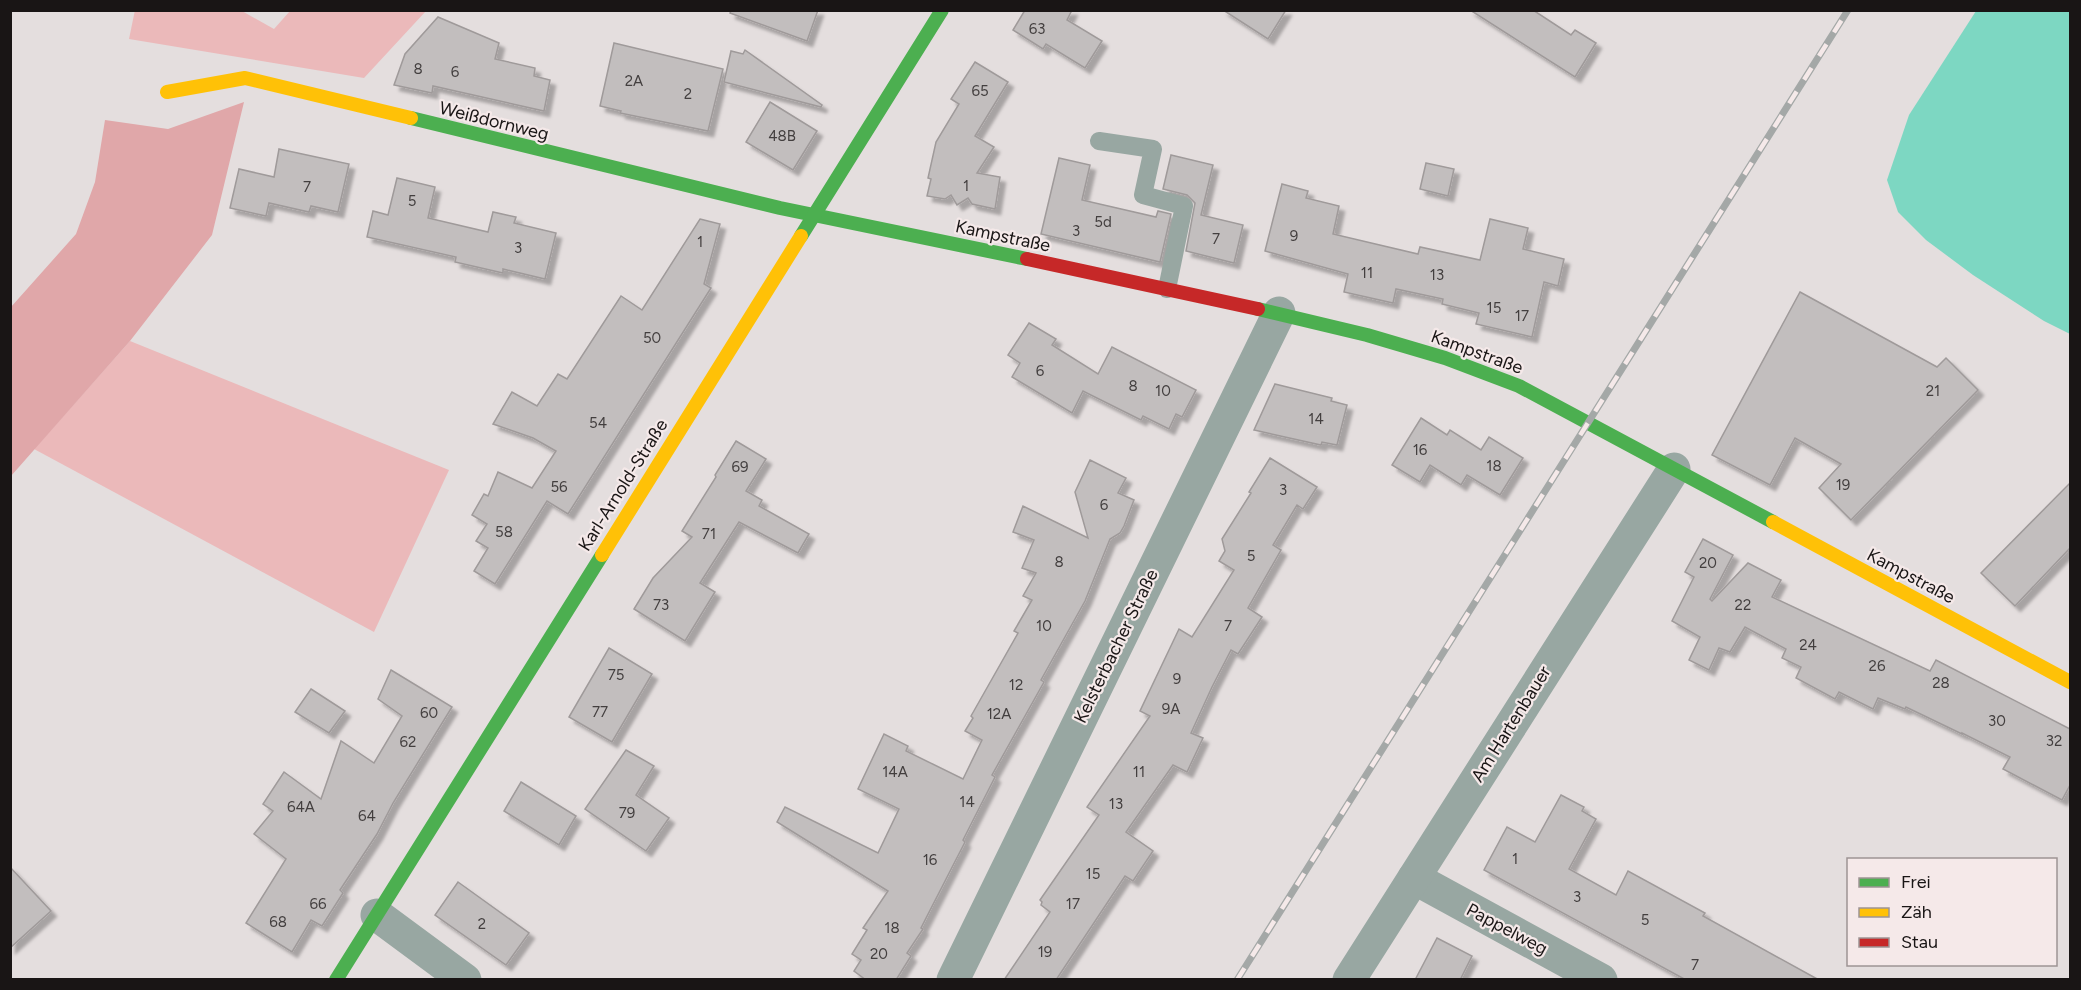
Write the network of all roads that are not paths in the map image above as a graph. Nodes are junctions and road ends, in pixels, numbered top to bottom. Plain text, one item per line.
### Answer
1 (942, 10) edge
2 (167, 92) dead end
3 (1099, 141) dead end
4 (813, 214) junction
5 (1167, 289) junction
6 (1279, 313) junction
7 (1674, 469) junction
8 (2070, 682) edge
9 (1413, 878) junction
10 (376, 915) junction
11 (336, 980) edge
12 (465, 980) edge
13 (952, 980) edge
14 (1349, 980) edge
15 (1601, 980) edge

1 - 4 street, Karl-Arnold-Straße
2 - 4 street, Weißdornweg
3 - 5 lane
4 - 5 street, Kampstraße
4 - 10 street, Karl-Arnold-Straße
5 - 6 street, Kampstraße
6 - 7 street, Kampstraße
6 - 13 street, Kelsterbacher Straße
7 - 8 street, Kampstraße
7 - 9 street, Am Hartenbauer
9 - 14 street, Am Hartenbauer
9 - 15 street, Pappelweg
10 - 11 street, Karl-Arnold-Straße
10 - 12 street

